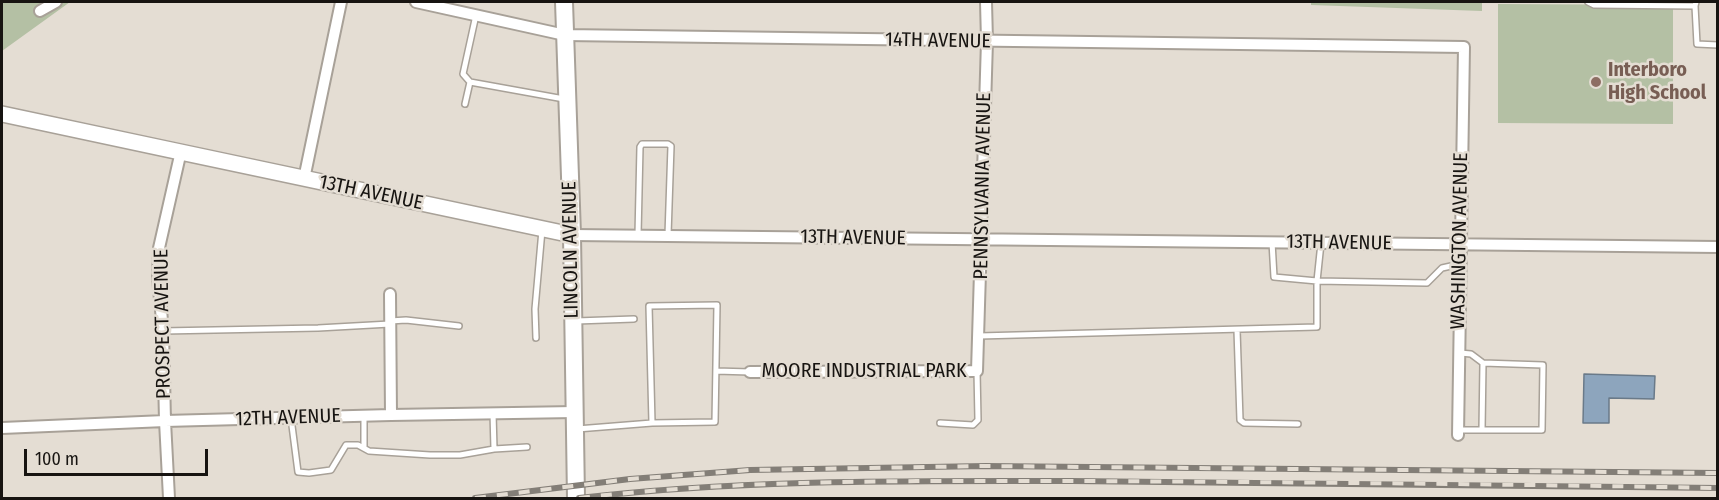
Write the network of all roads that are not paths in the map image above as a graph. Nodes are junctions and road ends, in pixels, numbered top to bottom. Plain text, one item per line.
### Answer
1 (56, 2) edge
2 (341, 2) edge
3 (416, 2) edge
4 (564, 2) edge
5 (986, 2) edge
6 (1588, 2) edge
7 (1695, 4) edge
8 (40, 11) dead end
9 (476, 15) junction
10 (565, 35) junction
11 (987, 41) junction
12 (1718, 45) edge
13 (1464, 47) joint
14 (470, 82) junction
15 (566, 99) junction
16 (465, 104) dead end
17 (2, 114) edge
18 (181, 152) junction
19 (304, 179) junction
20 (542, 229) junction
21 (572, 235) junction
22 (638, 236) junction
23 (668, 236) junction
24 (982, 239) junction
25 (1272, 242) junction
26 (1321, 243) junction
27 (1460, 244) junction
28 (1718, 247) edge
29 (1460, 264) junction
30 (1317, 281) junction
31 (390, 294) dead end
32 (634, 319) dead end
33 (573, 321) junction
34 (390, 323) junction
35 (459, 326) dead end
36 (1237, 330) junction
37 (163, 332) junction
38 (979, 336) junction
39 (536, 338) dead end
40 (1459, 352) junction
41 (1484, 363) junction
42 (716, 371) junction
43 (978, 371) junction
44 (750, 372) joint
45 (493, 413) junction
46 (391, 415) junction
47 (364, 416) junction
48 (291, 418) junction
49 (165, 421) junction
50 (575, 421) junction
51 (652, 423) junction
52 (940, 423) dead end
53 (1298, 424) dead end
54 (2, 428) edge
55 (1482, 430) junction
56 (1458, 433) joint
57 (527, 447) dead end
58 (364, 448) junction
59 (494, 449) junction
60 (169, 498) edge
61 (576, 498) edge

1 - 8 street
2 - 19 street
3 - 9 street, 14TH AVENUE
4 - 10 main road, LINCOLN AVENUE
5 - 11 street, PENNSYLVANIA AVENUE
6 - 7 lane
7 - 12 lane
9 - 10 street, 14TH AVENUE
9 - 14 lane
10 - 11 street, 14TH AVENUE
10 - 15 main road, LINCOLN AVENUE
11 - 13 street, 14TH AVENUE
11 - 24 street, PENNSYLVANIA AVENUE
13 - 27 street, WASHINGTON AVENUE
14 - 15 lane
14 - 16 lane
15 - 21 main road, LINCOLN AVENUE
17 - 18 street, 13TH AVENUE
18 - 19 street, 13TH AVENUE
18 - 37 street, PROSPECT AVENUE
19 - 20 street, 13TH AVENUE
20 - 21 street, 13TH AVENUE
20 - 39 lane
21 - 22 street, 13TH AVENUE
21 - 33 main road, LINCOLN AVENUE
22 - 23 street, 13TH AVENUE
22 - 23 lane
23 - 24 street, 13TH AVENUE
24 - 25 street, 13TH AVENUE
24 - 38 street, PENNSYLVANIA AVENUE
25 - 26 street, 13TH AVENUE
25 - 30 lane
26 - 27 street, 13TH AVENUE
26 - 30 lane
27 - 28 street, 13TH AVENUE
27 - 29 street, WASHINGTON AVENUE
29 - 30 lane
29 - 40 street, WASHINGTON AVENUE
30 - 36 lane
31 - 34 street
32 - 33 lane
33 - 50 main road, LINCOLN AVENUE
34 - 35 lane
34 - 37 lane
34 - 46 street
36 - 38 lane
36 - 53 lane
37 - 49 street, PROSPECT AVENUE
38 - 43 street, PENNSYLVANIA AVENUE
40 - 41 lane
40 - 56 street, WASHINGTON AVENUE
41 - 55 lane
41 - 55 lane
42 - 44 lane
42 - 51 lane
42 - 51 lane
43 - 44 street, MOORE INDUSTRIAL PARK
43 - 52 lane
45 - 46 street, 12TH AVENUE
45 - 50 street, 12TH AVENUE
45 - 59 lane
46 - 47 street, 12TH AVENUE
47 - 48 street, 12TH AVENUE
47 - 58 lane
48 - 49 street, 12TH AVENUE
48 - 58 lane
49 - 54 street, 12TH AVENUE
49 - 60 street, PROSPECT AVENUE
50 - 51 lane
50 - 61 main road, LINCOLN AVENUE
55 - 56 lane
57 - 59 lane
58 - 59 lane

